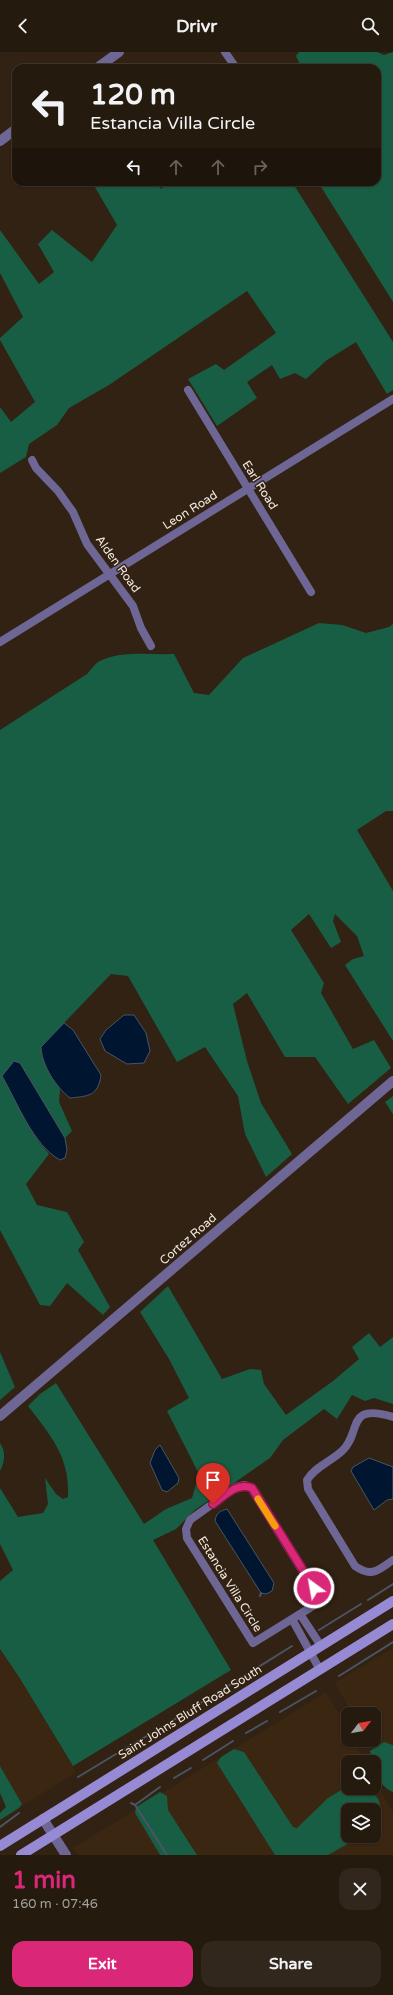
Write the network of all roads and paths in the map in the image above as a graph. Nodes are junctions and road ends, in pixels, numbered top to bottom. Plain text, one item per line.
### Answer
1 (119, 52) edge
2 (225, 52) edge
3 (102, 64) edge
4 (233, 64) edge
5 (12, 132) edge
6 (0, 140) edge
7 (188, 390) dead end
8 (393, 399) edge
9 (32, 460) dead end
10 (248, 488) junction
11 (110, 574) junction
12 (311, 592) dead end
13 (0, 642) edge
14 (151, 646) dead end
15 (393, 1081) edge
16 (0, 1416) edge
17 (393, 1418) edge
18 (393, 1560) edge
19 (393, 1601) edge
20 (300, 1614) junction
21 (292, 1619) junction
22 (393, 1624) edge
23 (321, 1646) junction
24 (310, 1653) junction
25 (320, 1670) junction
26 (43, 1820) junction
27 (53, 1835) junction
28 (0, 1846) edge
29 (21, 1855) edge
30 (66, 1855) edge

1 - 3 street
2 - 4 street
5 - 6 street
7 - 10 street, Earl Road
8 - 10 street, Leon Road
9 - 11 street, Alden Road
10 - 11 street, Leon Road
10 - 12 street, Earl Road
11 - 13 street, Leon Road
11 - 14 street, Alden Road
15 - 16 street, Cortez Road
17 - 18 street
19 - 23 main road, Saint Johns Bluff Road South
20 - 21 street, Estancia Villa Circle
20 - 21 street, Estancia Villa Circle
20 - 23 street
21 - 24 street
22 - 25 main road
23 - 24 main road, Saint Johns Bluff Road South
24 - 25 street
24 - 26 main road, Saint Johns Bluff Road South
25 - 27 main road
26 - 27 street
26 - 28 main road, Saint Johns Bluff Road South
27 - 29 main road
27 - 30 street

